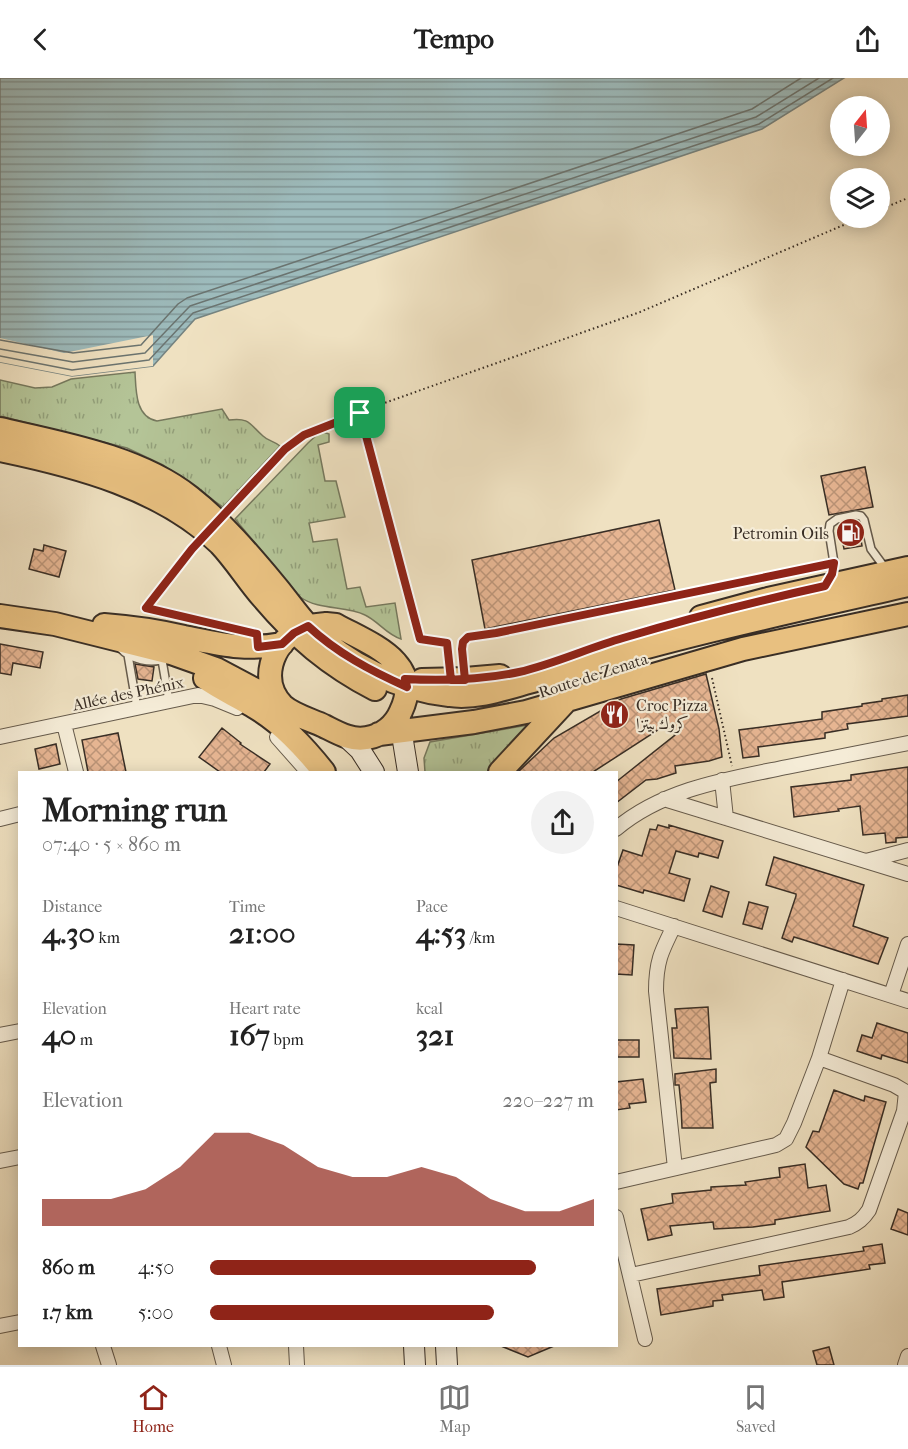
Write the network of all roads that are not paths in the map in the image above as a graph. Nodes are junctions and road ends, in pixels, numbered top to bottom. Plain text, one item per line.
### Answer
1 (0, 429) edge
2 (0, 450) edge
3 (834, 563) junction
4 (899, 570) edge
5 (908, 585) edge
6 (825, 586) junction
7 (908, 596) edge
8 (908, 614) edge
9 (0, 616) edge
10 (55, 624) junction
11 (294, 634) junction
12 (120, 647) junction
13 (171, 657) junction
14 (458, 680) junction
15 (568, 699) junction
16 (169, 701) junction
17 (280, 703) junction
18 (137, 708) junction
19 (400, 708) junction
20 (64, 724) junction
21 (345, 736) junction
22 (0, 737) edge
23 (908, 743) edge
24 (76, 771) edge
25 (307, 771) edge
26 (323, 771) edge
27 (373, 771) edge
28 (408, 771) edge
29 (501, 771) edge
30 (728, 779) junction
31 (664, 799) junction
32 (18, 814) edge
33 (726, 818) junction
34 (0, 819) edge
35 (618, 828) edge
36 (908, 850) edge
37 (866, 861) junction
38 (908, 874) edge
39 (618, 909) edge
40 (674, 927) junction
41 (908, 944) edge
42 (843, 980) junction
43 (891, 995) junction
44 (908, 1001) edge
45 (18, 1031) edge
46 (0, 1035) edge
47 (819, 1058) junction
48 (18, 1156) edge
49 (0, 1161) edge
50 (675, 1168) junction
51 (618, 1182) edge
52 (618, 1225) edge
53 (631, 1275) junction
54 (18, 1322) edge
55 (0, 1326) edge
56 (645, 1339) dead end
57 (104, 1347) edge
58 (219, 1347) edge
59 (296, 1347) edge
60 (414, 1347) edge
61 (446, 1347) edge
62 (908, 1356) edge
63 (109, 1365) edge
64 (224, 1365) edge
65 (297, 1365) edge
66 (416, 1365) edge
67 (447, 1365) edge
68 (905, 1365) edge

1 - 11 main road
2 - 11 main road
3 - 4 lane
3 - 6 lane
3 - 14 lane
4 - 6 main road, Route de Zenata
5 - 19 main road, Route de Zenata
6 - 14 main road, Route de Zenata
7 - 19 main road, Route de Zenata
8 - 15 main road, Route de Zenata
9 - 10 main road
10 - 11 main road
10 - 12 main road
11 - 17 main road
11 - 19 main road, Route de Zenata
11 - 19 main road
12 - 13 main road
12 - 18 lane
13 - 16 lane
13 - 17 main road
13 - 26 main road
14 - 19 main road, Route de Zenata
15 - 19 main road, Route de Zenata
15 - 29 main road
16 - 18 street, Allée des Phénix
16 - 25 street, Allée des Phénix
17 - 21 main road
18 - 20 street, Allée des Phénix
19 - 21 main road
19 - 28 main road
20 - 22 street, Allée des Phénix
20 - 24 street
21 - 27 main road
23 - 30 street
30 - 31 street
30 - 33 street
31 - 33 street
31 - 35 street
32 - 34 street
33 - 37 street
36 - 37 street
37 - 38 street
39 - 40 street
40 - 42 street
40 - 50 street
41 - 43 street
42 - 43 street
42 - 47 street
43 - 44 street
45 - 46 street
47 - 50 street
47 - 53 street
48 - 49 street
50 - 51 street
52 - 53 street
53 - 56 street
54 - 55 street
57 - 63 street
58 - 64 street
59 - 65 street
60 - 66 main road
61 - 67 main road
62 - 68 street

